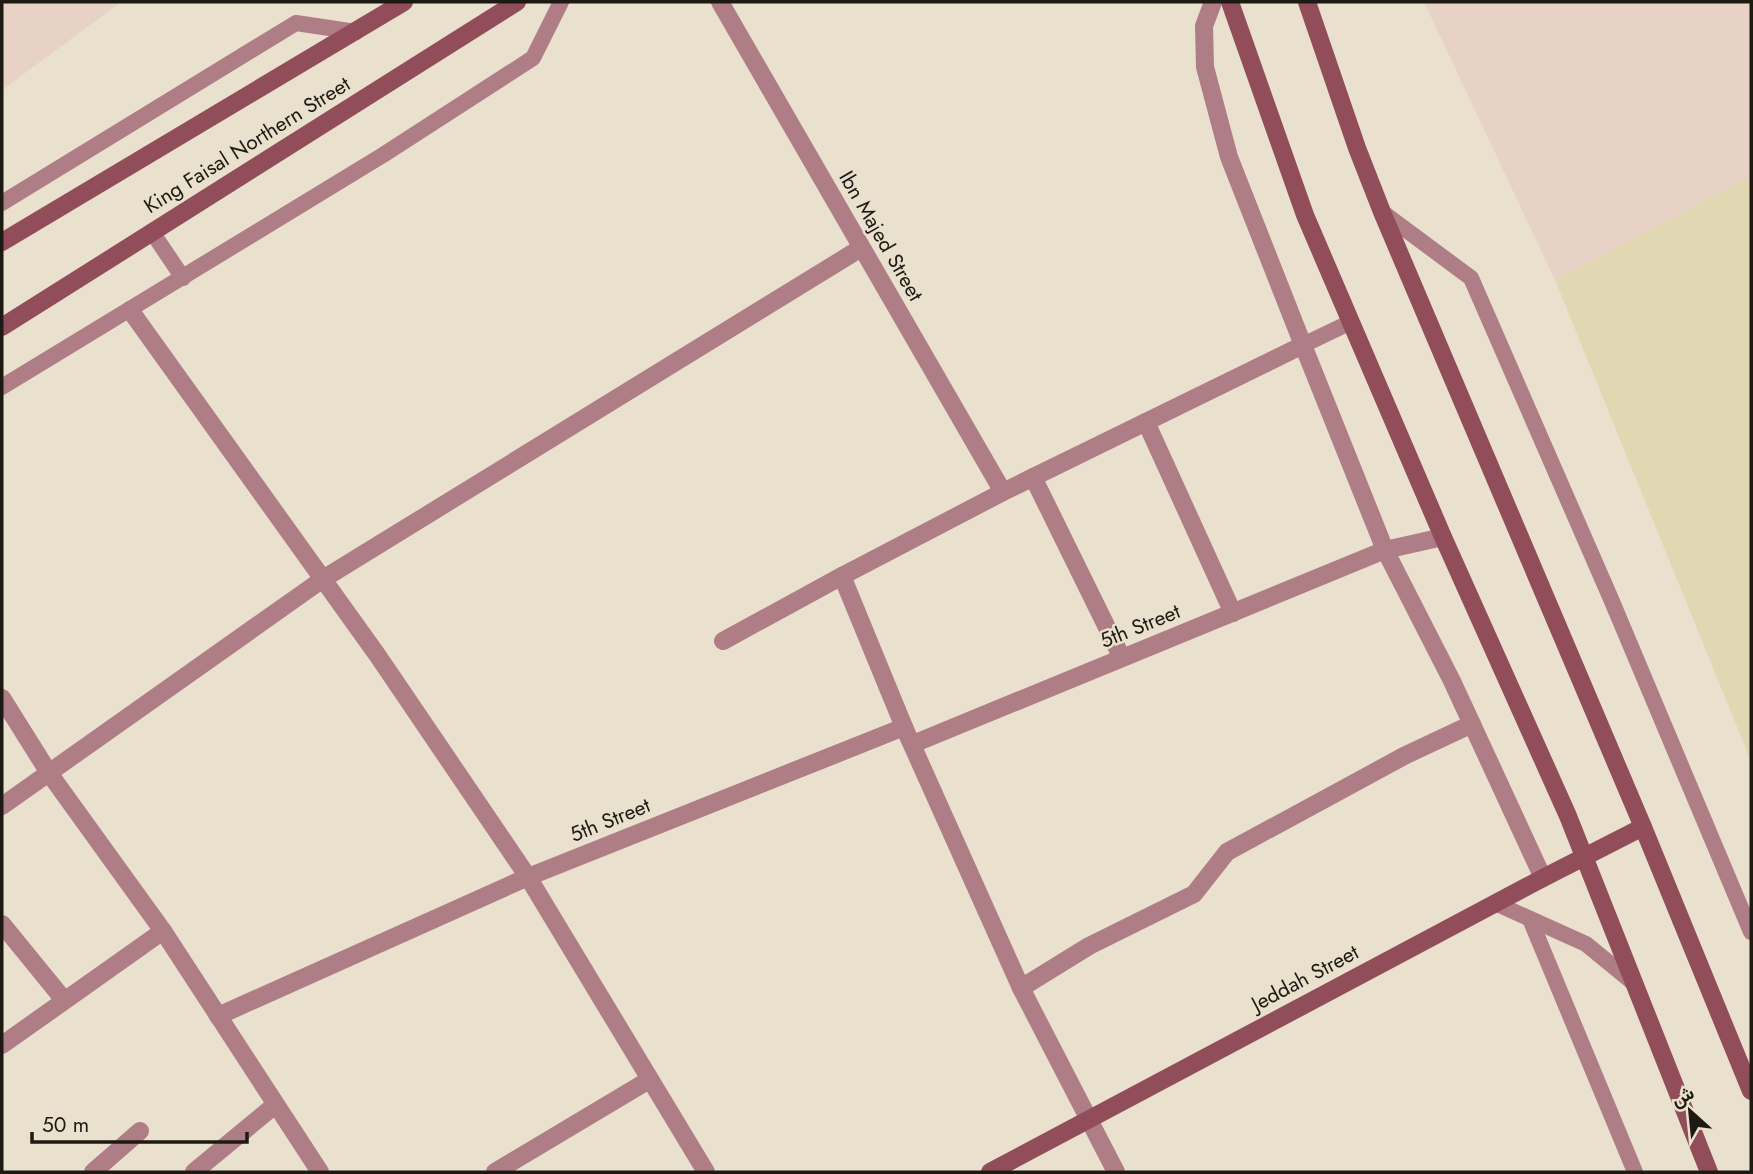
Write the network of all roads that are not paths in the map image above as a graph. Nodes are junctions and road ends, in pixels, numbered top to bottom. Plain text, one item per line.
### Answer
1 (404, 2) edge
2 (517, 2) edge
3 (561, 2) edge
4 (720, 2) edge
5 (1213, 2) edge
6 (1230, 2) edge
7 (1307, 2) edge
8 (356, 32) junction
9 (2, 202) edge
10 (1382, 212) junction
11 (152, 232) junction
12 (2, 242) edge
13 (862, 248) junction
14 (183, 278) junction
15 (130, 310) junction
16 (1351, 322) junction
17 (2, 327) edge
18 (1303, 345) junction
19 (2, 387) edge
20 (1146, 422) junction
21 (1033, 477) junction
22 (1003, 492) junction
23 (1443, 537) junction
24 (1385, 550) junction
25 (842, 576) junction
26 (323, 579) junction
27 (1233, 613) junction
28 (723, 641) dead end
29 (1122, 658) junction
30 (2, 698) edge
31 (1472, 724) junction
32 (909, 735) junction
33 (50, 773) junction
34 (2, 806) edge
35 (1643, 827) junction
36 (1584, 856) junction
37 (528, 877) junction
38 (1543, 877) junction
39 (1495, 903) junction
40 (1530, 919) junction
41 (2, 924) edge
42 (163, 931) junction
43 (1751, 932) edge
44 (1636, 985) junction
45 (1021, 988) junction
46 (64, 1000) junction
47 (218, 1016) junction
48 (2, 1045) edge
49 (649, 1080) junction
50 (1751, 1091) edge
51 (275, 1105) junction
52 (1088, 1118) junction
53 (140, 1131) dead end
54 (93, 1172) edge
55 (194, 1172) edge
56 (320, 1172) edge
57 (495, 1172) edge
58 (706, 1172) edge
59 (990, 1172) edge
60 (1116, 1172) edge
61 (1635, 1172) edge
62 (1709, 1172) edge

1 - 8 main road, King Faisal Northern Street
2 - 11 main road, King Faisal Northern Street
3 - 14 lane
4 - 13 street, Ibn Majed Street
5 - 18 street
6 - 16 main road
7 - 10 main road
8 - 9 lane
8 - 12 main road, King Faisal Northern Street
10 - 35 main road
10 - 43 lane
11 - 14 lane
11 - 17 main road, King Faisal Northern Street
13 - 22 street, Ibn Majed Street
13 - 26 street
14 - 15 lane
15 - 19 lane
15 - 26 street
16 - 18 lane
16 - 23 main road
18 - 20 street
18 - 24 street
20 - 21 street
20 - 27 street
21 - 22 street
21 - 29 street
22 - 25 street
23 - 24 street, 5th Street
23 - 36 main road
24 - 27 street, 5th Street
24 - 31 street
25 - 28 street
25 - 32 street
26 - 33 street
26 - 37 street
27 - 29 street, 5th Street
29 - 32 street, 5th Street
30 - 33 street
31 - 38 street
31 - 45 street
32 - 37 street, 5th Street
32 - 45 street
33 - 34 street
33 - 42 street
35 - 36 main road, Jeddah Street
35 - 50 main road
36 - 38 main road, Jeddah Street
36 - 44 main road
37 - 47 street, 5th Street
37 - 49 street
38 - 39 main road, Jeddah Street
39 - 40 lane
39 - 52 main road, Jeddah Street
40 - 44 lane
40 - 61 lane
41 - 46 street
42 - 46 street
42 - 47 street
44 - 62 main road
45 - 52 street
46 - 48 street
47 - 51 street
49 - 57 street
49 - 58 street
51 - 55 street
51 - 56 street
52 - 59 main road, Jeddah Street
52 - 60 street
53 - 54 street

